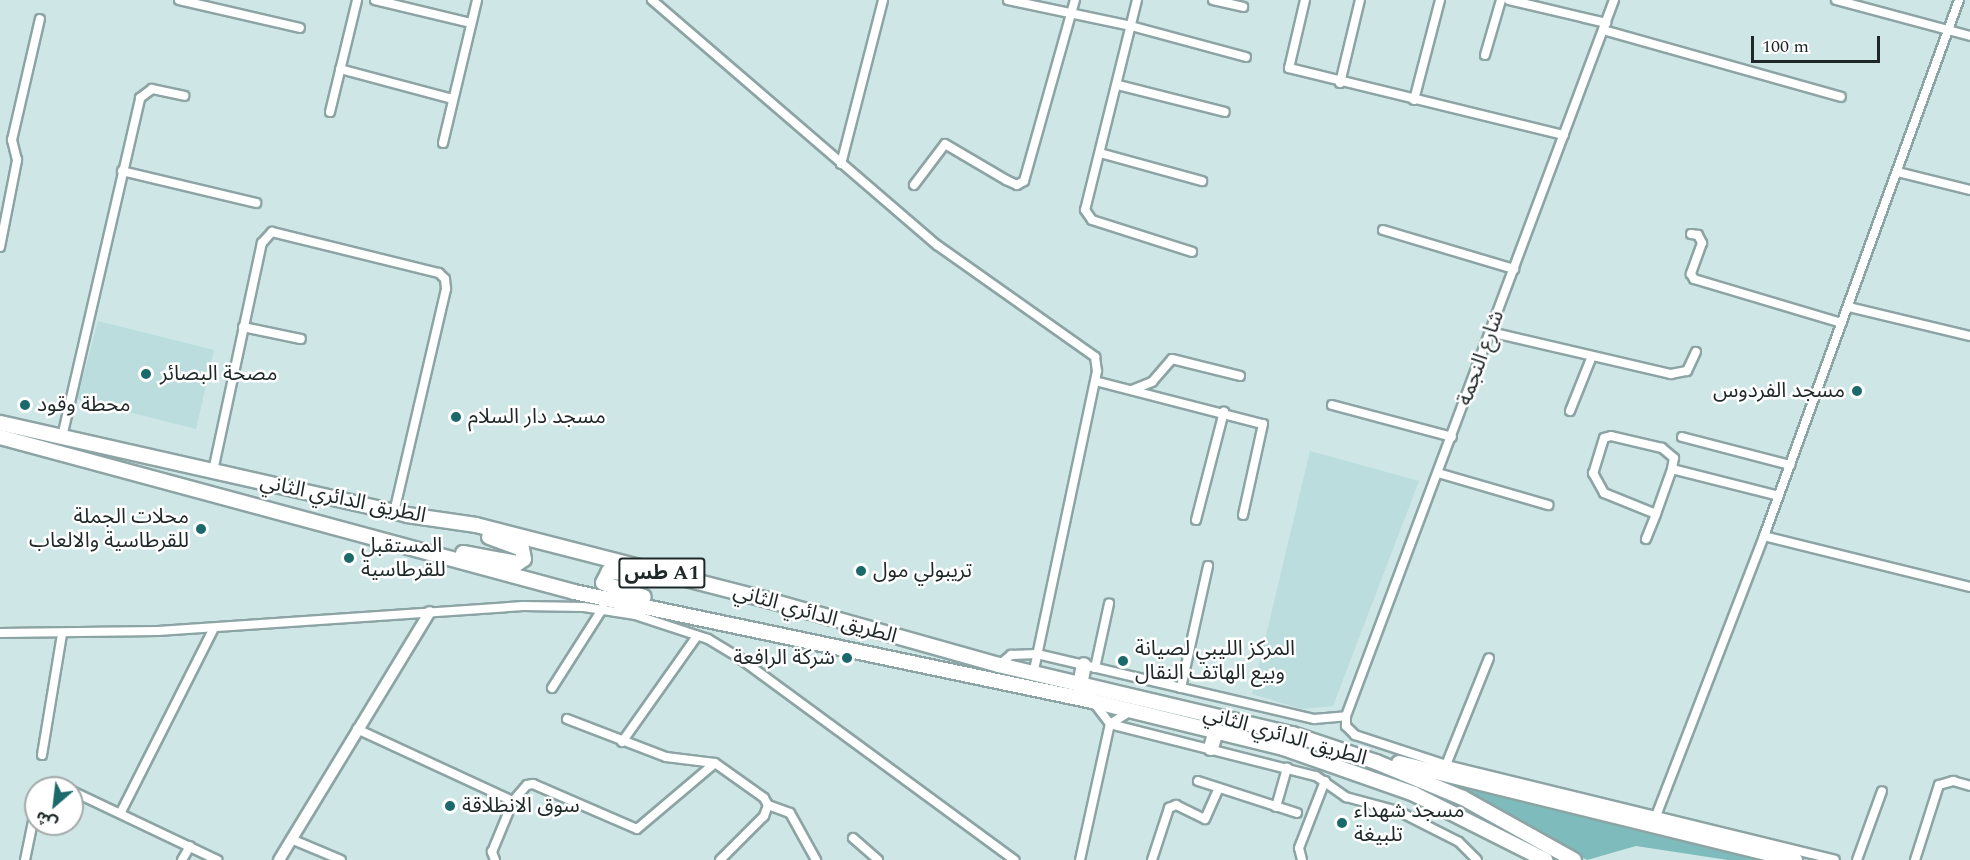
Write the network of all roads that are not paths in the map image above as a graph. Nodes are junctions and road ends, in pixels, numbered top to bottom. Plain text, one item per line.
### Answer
1 (179, 0) edge
2 (357, 0) edge
3 (375, 0) edge
4 (477, 0) edge
5 (652, 0) edge
6 (883, 0) edge
7 (1008, 0) edge
8 (1075, 0) edge
9 (1137, 0) edge
10 (1213, 0) edge
11 (1305, 0) edge
12 (1360, 0) edge
13 (1440, 0) edge
14 (1502, 0) edge
15 (1509, 0) edge
16 (1614, 0) edge
17 (1836, 0) edge
18 (1959, 0) edge
19 (1861, 3) edge
20 (1242, 7) dead end
21 (1072, 14) junction
22 (40, 19) dead end
23 (471, 23) junction
24 (1131, 26) junction
25 (1604, 26) junction
26 (300, 27) dead end
27 (1948, 30) junction
28 (1970, 36) edge
29 (1485, 55) dead end
30 (1246, 57) dead end
31 (340, 69) junction
32 (1340, 82) junction
33 (1118, 85) junction
34 (184, 96) dead end
35 (1841, 97) dead end
36 (453, 99) junction
37 (1414, 100) junction
38 (330, 112) dead end
39 (1226, 112) dead end
40 (1564, 135) junction
41 (443, 143) dead end
42 (1101, 153) junction
43 (841, 164) junction
44 (122, 171) junction
45 (1898, 172) junction
46 (1202, 180) dead end
47 (914, 185) dead end
48 (1970, 190) edge
49 (256, 203) dead end
50 (1383, 230) dead end
51 (1691, 234) dead end
52 (0, 247) edge
53 (1192, 252) dead end
54 (1514, 269) junction
55 (1849, 307) junction
56 (1842, 323) junction
57 (243, 327) junction
58 (1490, 332) junction
59 (1970, 336) edge
60 (301, 339) dead end
61 (1696, 352) dead end
62 (1592, 356) junction
63 (1240, 376) dead end
64 (1095, 381) junction
65 (1131, 390) junction
66 (1332, 405) dead end
67 (1570, 411) dead end
68 (1224, 412) junction
69 (0, 423) edge
70 (0, 437) edge
71 (1452, 437) junction
72 (1682, 437) dead end
73 (62, 438) junction
74 (77, 457) junction
75 (1790, 465) junction
76 (1672, 469) junction
77 (213, 471) junction
78 (1438, 473) junction
79 (1779, 496) junction
80 (1548, 504) dead end
81 (400, 513) junction
82 (1656, 513) junction
83 (1243, 514) dead end
84 (1196, 520) dead end
85 (1764, 536) junction
86 (1646, 539) dead end
87 (1208, 566) dead end
88 (1970, 587) edge
89 (771, 601) junction
90 (1109, 604) dead end
91 (603, 609) junction
92 (430, 612) junction
93 (214, 628) junction
94 (759, 630) junction
95 (0, 633) edge
96 (62, 634) junction
97 (697, 636) junction
98 (1037, 654) junction
99 (1490, 658) dead end
100 (999, 666) junction
101 (1089, 666) junction
102 (1033, 674) junction
103 (1080, 685) junction
104 (552, 688) dead end
105 (1181, 688) junction
106 (1092, 701) junction
107 (1132, 711) junction
108 (1346, 716) junction
109 (567, 719) dead end
110 (1110, 724) junction
111 (357, 729) junction
112 (1216, 731) junction
113 (622, 742) junction
114 (1319, 742) junction
115 (1211, 748) junction
116 (42, 755) dead end
117 (715, 764) junction
118 (1446, 765) junction
119 (1287, 768) junction
120 (1198, 781) dead end
121 (1325, 781) junction
122 (1970, 786) edge
123 (1218, 790) junction
124 (1882, 791) dead end
125 (84, 796) edge
126 (513, 801) junction
127 (768, 805) junction
128 (1275, 807) junction
129 (121, 812) junction
130 (1297, 813) dead end
131 (1656, 816) junction
132 (30, 836) edge
133 (853, 838) dead end
134 (291, 839) junction
135 (190, 846) junction
136 (25, 860) edge
137 (182, 860) edge
138 (217, 860) edge
139 (279, 860) edge
140 (341, 860) edge
141 (495, 860) edge
142 (720, 860) edge
143 (816, 860) edge
144 (878, 860) edge
145 (1014, 860) edge
146 (1080, 860) edge
147 (1152, 860) edge
148 (1302, 860) edge
149 (1477, 860) edge
150 (1545, 860) edge
151 (1574, 860) edge
152 (1795, 860) edge
153 (1835, 860) edge
154 (1857, 860) edge
155 (1915, 860) edge

1 - 26 street
2 - 31 street
3 - 23 street
4 - 23 street
5 - 43 street
6 - 43 street
7 - 21 street
8 - 21 street
9 - 24 street
10 - 20 street
11 - 32 street
12 - 32 street
13 - 37 street
14 - 29 street
15 - 25 street
16 - 25 street, شارع النجمة
17 - 19 street
18 - 27 street
19 - 27 street
21 - 24 street
21 - 47 street
22 - 52 street
23 - 36 street
24 - 30 street
24 - 33 street
25 - 35 street
25 - 40 street, شارع النجمة
27 - 28 street
27 - 45 street
31 - 36 street
31 - 38 street
32 - 37 street
33 - 39 street
33 - 42 street
34 - 44 street
36 - 41 street
37 - 40 street
40 - 54 street, شارع النجمة
42 - 46 street
42 - 53 street
43 - 64 street
44 - 49 street
44 - 73 street
45 - 48 street
45 - 55 street
50 - 54 street
51 - 56 street
54 - 58 street, شارع النجمة
55 - 56 street
55 - 59 street
56 - 75 street
57 - 60 street
57 - 77 street
57 - 81 street
58 - 62 street
58 - 71 street, شارع النجمة
61 - 62 street
62 - 67 street
63 - 65 street
64 - 65 street
64 - 98 street
65 - 68 street
66 - 71 street
68 - 83 street
68 - 84 street
69 - 73 highway, الطريق الدائري الثاني / طس A1
70 - 74 highway, الطريق الدائري الثاني / طس A1
71 - 78 street, شارع النجمة
72 - 75 street
73 - 77 highway, الطريق الدائري الثاني / طس A1
74 - 81 highway
74 - 94 highway, الطريق الدائري الثاني / طس A1
75 - 79 street
76 - 79 street
76 - 82 street
76 - 82 street
77 - 81 highway, الطريق الدائري الثاني / طس A1
78 - 80 street
78 - 108 street, شارع النجمة
79 - 85 street
81 - 89 highway, الطريق الدائري الثاني / طس A1
82 - 86 street
85 - 88 street
85 - 131 street
87 - 105 street
89 - 94 highway
89 - 100 highway, الطريق الدائري الثاني / طس A1
90 - 101 street
91 - 92 street
91 - 97 street
91 - 104 street
92 - 93 street
92 - 111 street
93 - 96 street
93 - 129 street
94 - 106 highway, الطريق الدائري الثاني / طس A1
95 - 96 street
96 - 116 street
97 - 113 street
97 - 145 street
98 - 100 street
98 - 101 street
98 - 102 street
99 - 118 street
100 - 102 highway, الطريق الدائري الثاني / طس A1
101 - 103 highway
101 - 105 street
102 - 103 highway, الطريق الدائري الثاني / طس A1
103 - 114 highway, الطريق الدائري الثاني / طس A1
105 - 108 street
106 - 107 highway, الطريق الدائري الثاني / طس A1
106 - 110 street
107 - 110 street
107 - 112 highway, الطريق الدائري الثاني / طس A1
108 - 118 street
109 - 113 street
110 - 115 street
110 - 146 street
111 - 126 street
111 - 134 street
112 - 115 highway
112 - 150 highway, الطريق الدائري الثاني / طس A1
113 - 117 street
114 - 151 highway, الطريق الدائري الثاني
114 - 152 highway
115 - 119 street
117 - 126 street
117 - 127 street
118 - 131 street
119 - 121 street
119 - 128 street
120 - 123 street
121 - 148 street
121 - 149 street
122 - 155 street
123 - 128 street
123 - 147 street
124 - 154 street
125 - 129 street
126 - 141 street
127 - 142 street
127 - 143 street
128 - 130 street
129 - 135 street
131 - 153 street
132 - 136 street
133 - 144 street
134 - 139 street
134 - 140 street
135 - 137 street
135 - 138 street

